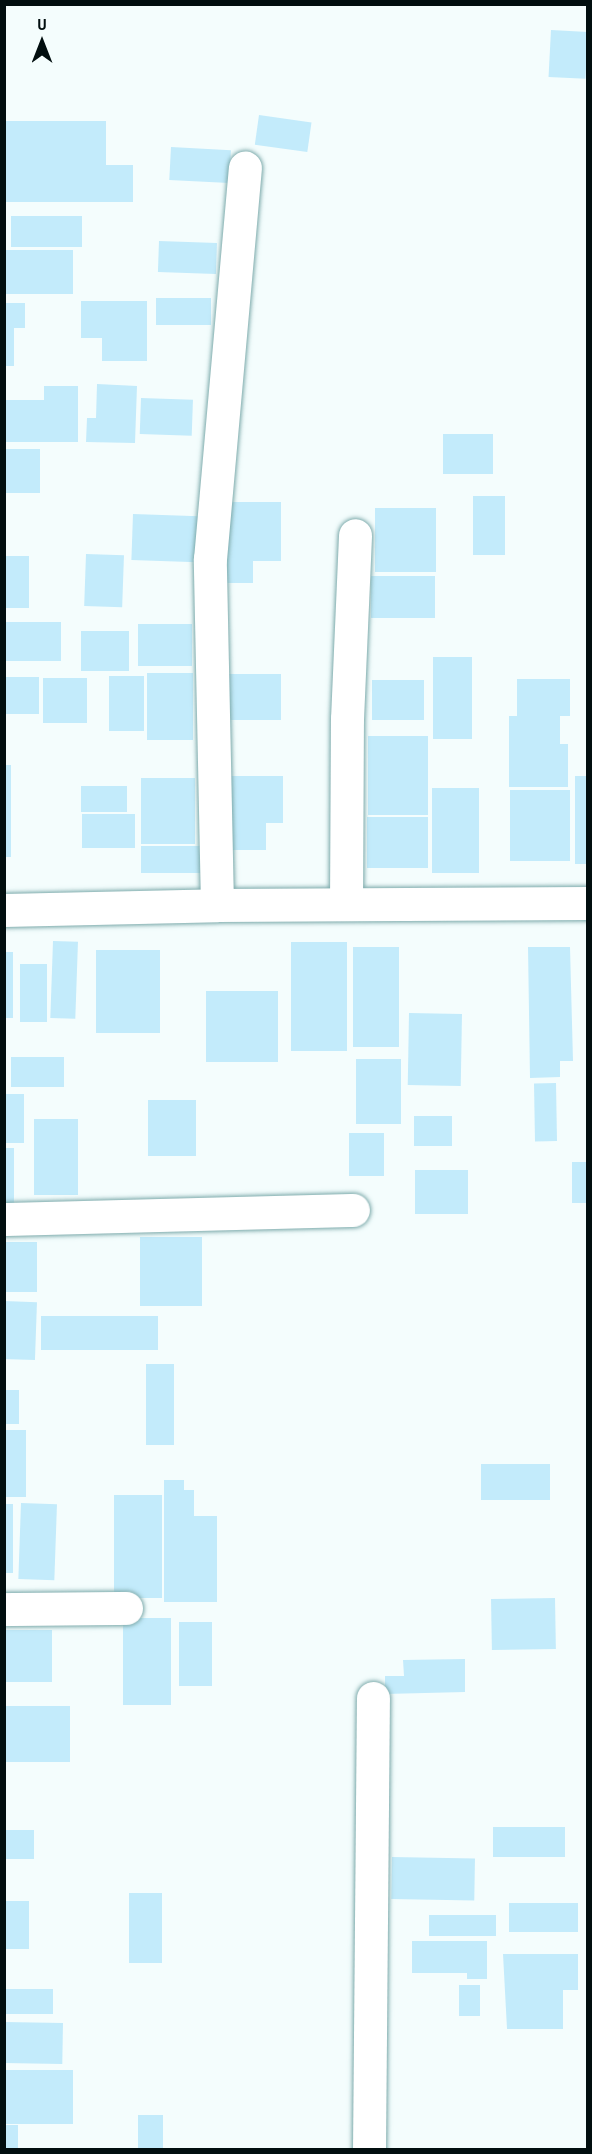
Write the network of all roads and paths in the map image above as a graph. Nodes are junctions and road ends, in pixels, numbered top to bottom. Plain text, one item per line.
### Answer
1 (244, 168) dead end
2 (355, 535) dead end
3 (588, 903) edge
4 (217, 904) junction
5 (345, 904) junction
6 (4, 910) edge
7 (353, 1210) dead end
8 (4, 1219) edge
9 (126, 1608) dead end
10 (4, 1609) edge
11 (373, 1698) dead end
12 (369, 2150) edge

1 - 4 street
2 - 5 street
3 - 5 street
4 - 5 street
4 - 6 street
7 - 8 street
9 - 10 street
11 - 12 street

